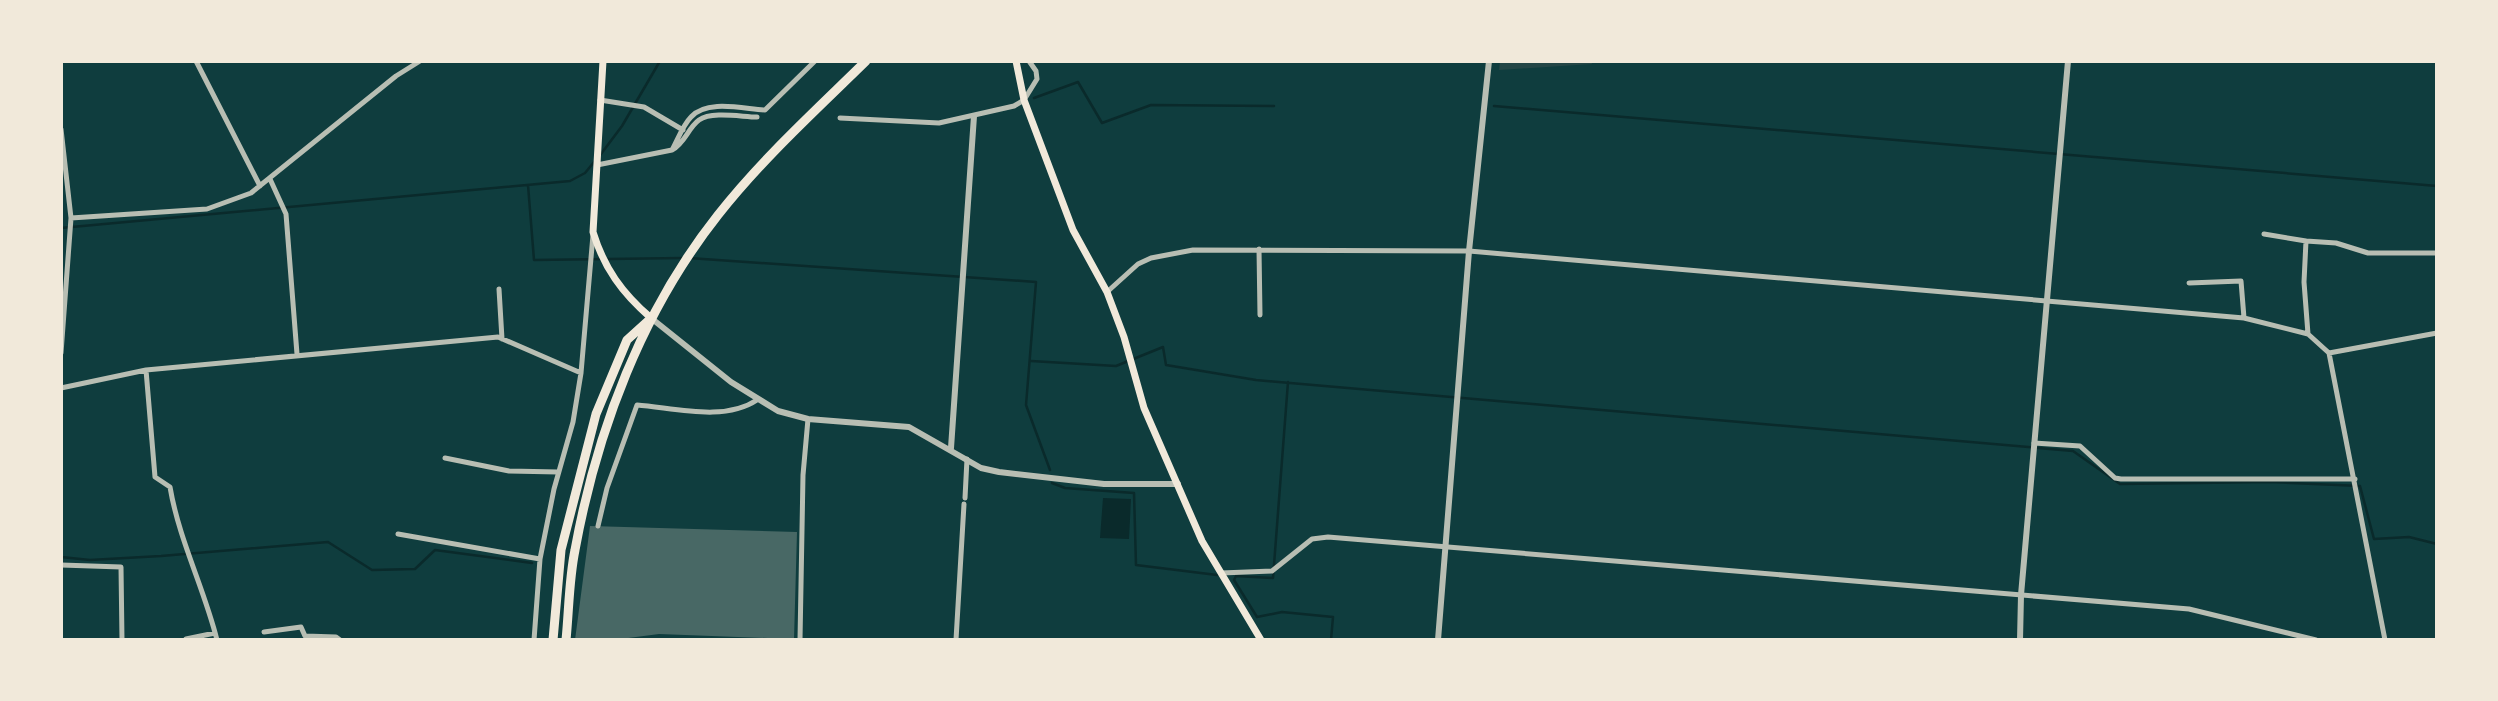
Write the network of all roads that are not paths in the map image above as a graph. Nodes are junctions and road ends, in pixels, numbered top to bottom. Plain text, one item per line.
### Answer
1 (196, 61) edge
2 (419, 61) edge
3 (603, 61) edge
4 (816, 61) edge
5 (866, 61) edge
6 (1016, 61) edge
7 (1029, 61) edge
8 (1489, 61) edge
9 (2068, 61) edge
10 (600, 100) junction
11 (1024, 100) junction
12 (757, 117) dead end
13 (974, 117) junction
14 (840, 118) dead end
15 (61, 129) edge
16 (682, 130) junction
17 (672, 150) junction
18 (597, 165) junction
19 (270, 179) junction
20 (260, 186) junction
21 (71, 218) junction
22 (593, 232) junction
23 (2264, 234) dead end
24 (2306, 241) junction
25 (1259, 249) junction
26 (1469, 251) junction
27 (2437, 253) edge
28 (64, 267) edge
29 (2189, 283) dead end
30 (499, 289) dead end
31 (1107, 292) junction
32 (2047, 302) junction
33 (1260, 315) dead end
34 (651, 318) junction
35 (2244, 318) junction
36 (2437, 333) edge
37 (2308, 334) junction
38 (502, 339) junction
39 (61, 353) edge
40 (2329, 353) junction
41 (297, 354) junction
42 (146, 370) junction
43 (581, 373) junction
44 (61, 388) edge
45 (757, 400) junction
46 (808, 419) junction
47 (2034, 443) junction
48 (951, 448) junction
49 (445, 458) dead end
50 (967, 459) junction
51 (558, 472) junction
52 (2355, 479) junction
53 (1178, 484) junction
54 (598, 526) dead end
55 (398, 534) dead end
56 (1445, 548) junction
57 (540, 559) junction
58 (61, 565) edge
59 (1221, 573) junction
60 (2021, 595) junction
61 (264, 632) dead end
62 (216, 636) edge
63 (186, 639) edge
64 (122, 640) edge
65 (340, 640) edge
66 (534, 640) edge
67 (554, 640) edge
68 (566, 640) edge
69 (800, 640) edge
70 (956, 640) edge
71 (1261, 640) edge
72 (1437, 640) edge
73 (2020, 640) edge
74 (2316, 640) edge
75 (2385, 640) edge

1 - 20 street
2 - 19 street
3 - 10 main road
4 - 16 street
5 - 34 highway
6 - 11 main road
7 - 11 street
8 - 26 street
9 - 32 street
10 - 16 street
10 - 18 main road
11 - 13 street
11 - 31 main road
12 - 17 street
13 - 14 street
13 - 48 street
15 - 21 street
16 - 17 street
17 - 18 street
18 - 22 main road
19 - 20 street
19 - 41 street
20 - 21 street
21 - 28 street
22 - 34 main road
22 - 43 street
23 - 24 street
24 - 27 street
24 - 37 street
25 - 26 street
25 - 31 street
25 - 33 street
26 - 32 street
26 - 56 street
28 - 39 street
29 - 35 street
30 - 38 street
31 - 53 main road
32 - 35 street
32 - 47 street
34 - 45 street
34 - 67 highway
34 - 68 highway
35 - 37 street
36 - 40 street
37 - 40 street
38 - 41 street
38 - 43 street
40 - 52 street
41 - 42 street
42 - 44 street
42 - 62 street
43 - 51 street
45 - 46 street
45 - 54 street
46 - 48 street
46 - 69 street
47 - 52 street
47 - 60 street
48 - 50 street
49 - 51 street
50 - 53 street
50 - 70 street
51 - 57 street
52 - 75 street
53 - 59 main road
55 - 57 street
56 - 59 street
56 - 60 street
56 - 72 street
57 - 66 street
58 - 64 street
59 - 71 main road
60 - 73 street
60 - 74 street
61 - 65 street
62 - 63 street

